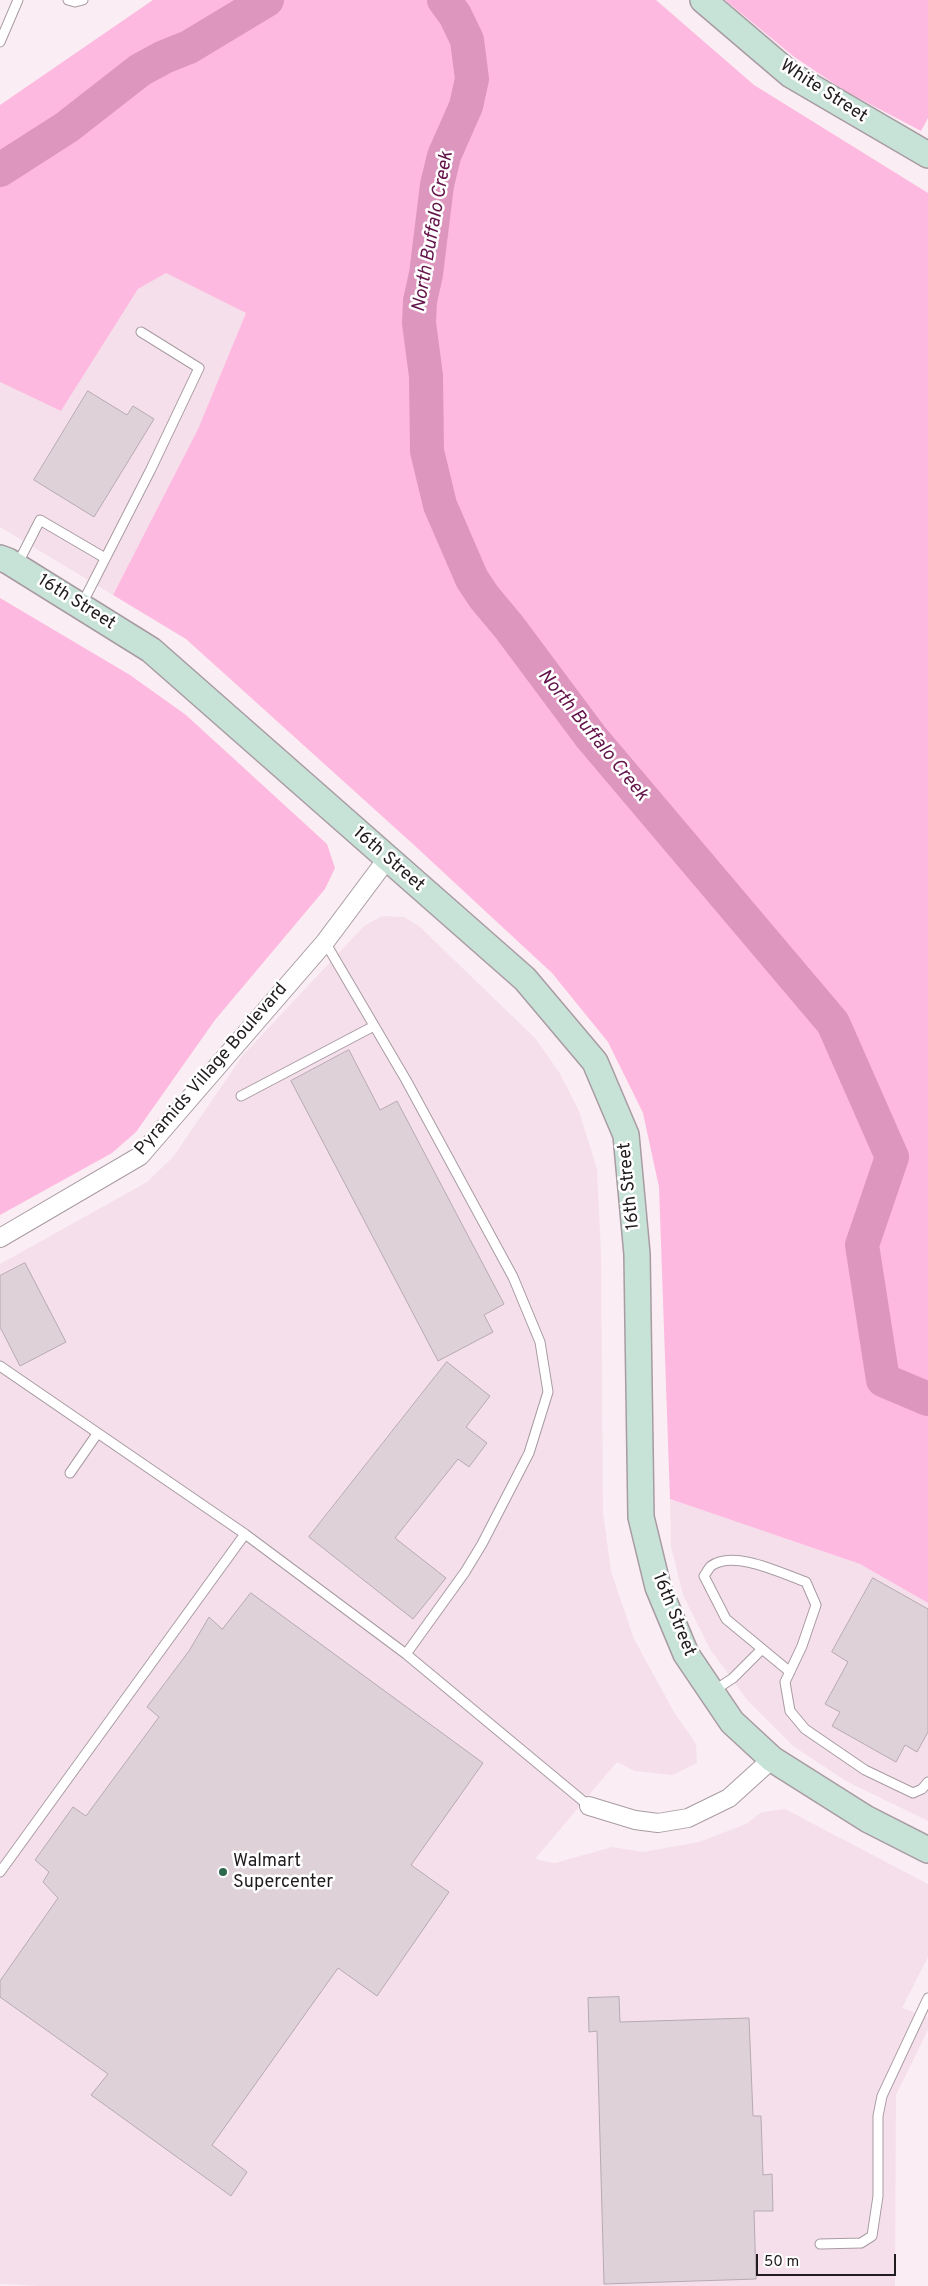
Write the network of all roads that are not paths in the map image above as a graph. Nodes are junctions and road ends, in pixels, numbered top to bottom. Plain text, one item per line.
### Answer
1 (18, 0) edge
2 (68, 0) edge
3 (82, 0) edge
4 (702, 0) edge
5 (0, 42) edge
6 (928, 155) edge
7 (141, 332) dead end
8 (105, 558) junction
9 (8, 562) edge
10 (80, 606) junction
11 (387, 858) junction
12 (324, 942) junction
13 (374, 1026) junction
14 (241, 1096) dead end
15 (0, 1238) edge
16 (0, 1366) edge
17 (97, 1434) junction
18 (70, 1473) dead end
19 (245, 1534) junction
20 (762, 1649) junction
21 (406, 1654) junction
22 (790, 1672) junction
23 (712, 1692) junction
24 (772, 1759) junction
25 (928, 1782) edge
26 (589, 1806) joint
27 (928, 1850) edge
28 (0, 1872) edge
29 (928, 1998) edge
30 (820, 2244) dead end

1 - 5 lane
2 - 3 lane
4 - 6 street, White Street
7 - 8 lane
8 - 9 lane
8 - 10 lane
9 - 10 street, 16th Street
10 - 11 street, 16th Street
11 - 12 street, Pyramids Village Boulevard
11 - 23 street, 16th Street
12 - 13 lane
12 - 15 street, Pyramids Village Boulevard
13 - 14 lane
13 - 21 lane
16 - 17 lane
17 - 18 lane
17 - 19 lane
19 - 21 lane
19 - 28 lane
20 - 22 lane
20 - 22 lane
20 - 23 lane
21 - 26 lane
22 - 25 lane
23 - 24 street, 16th Street
24 - 26 street
24 - 27 street, 16th Street
29 - 30 lane

